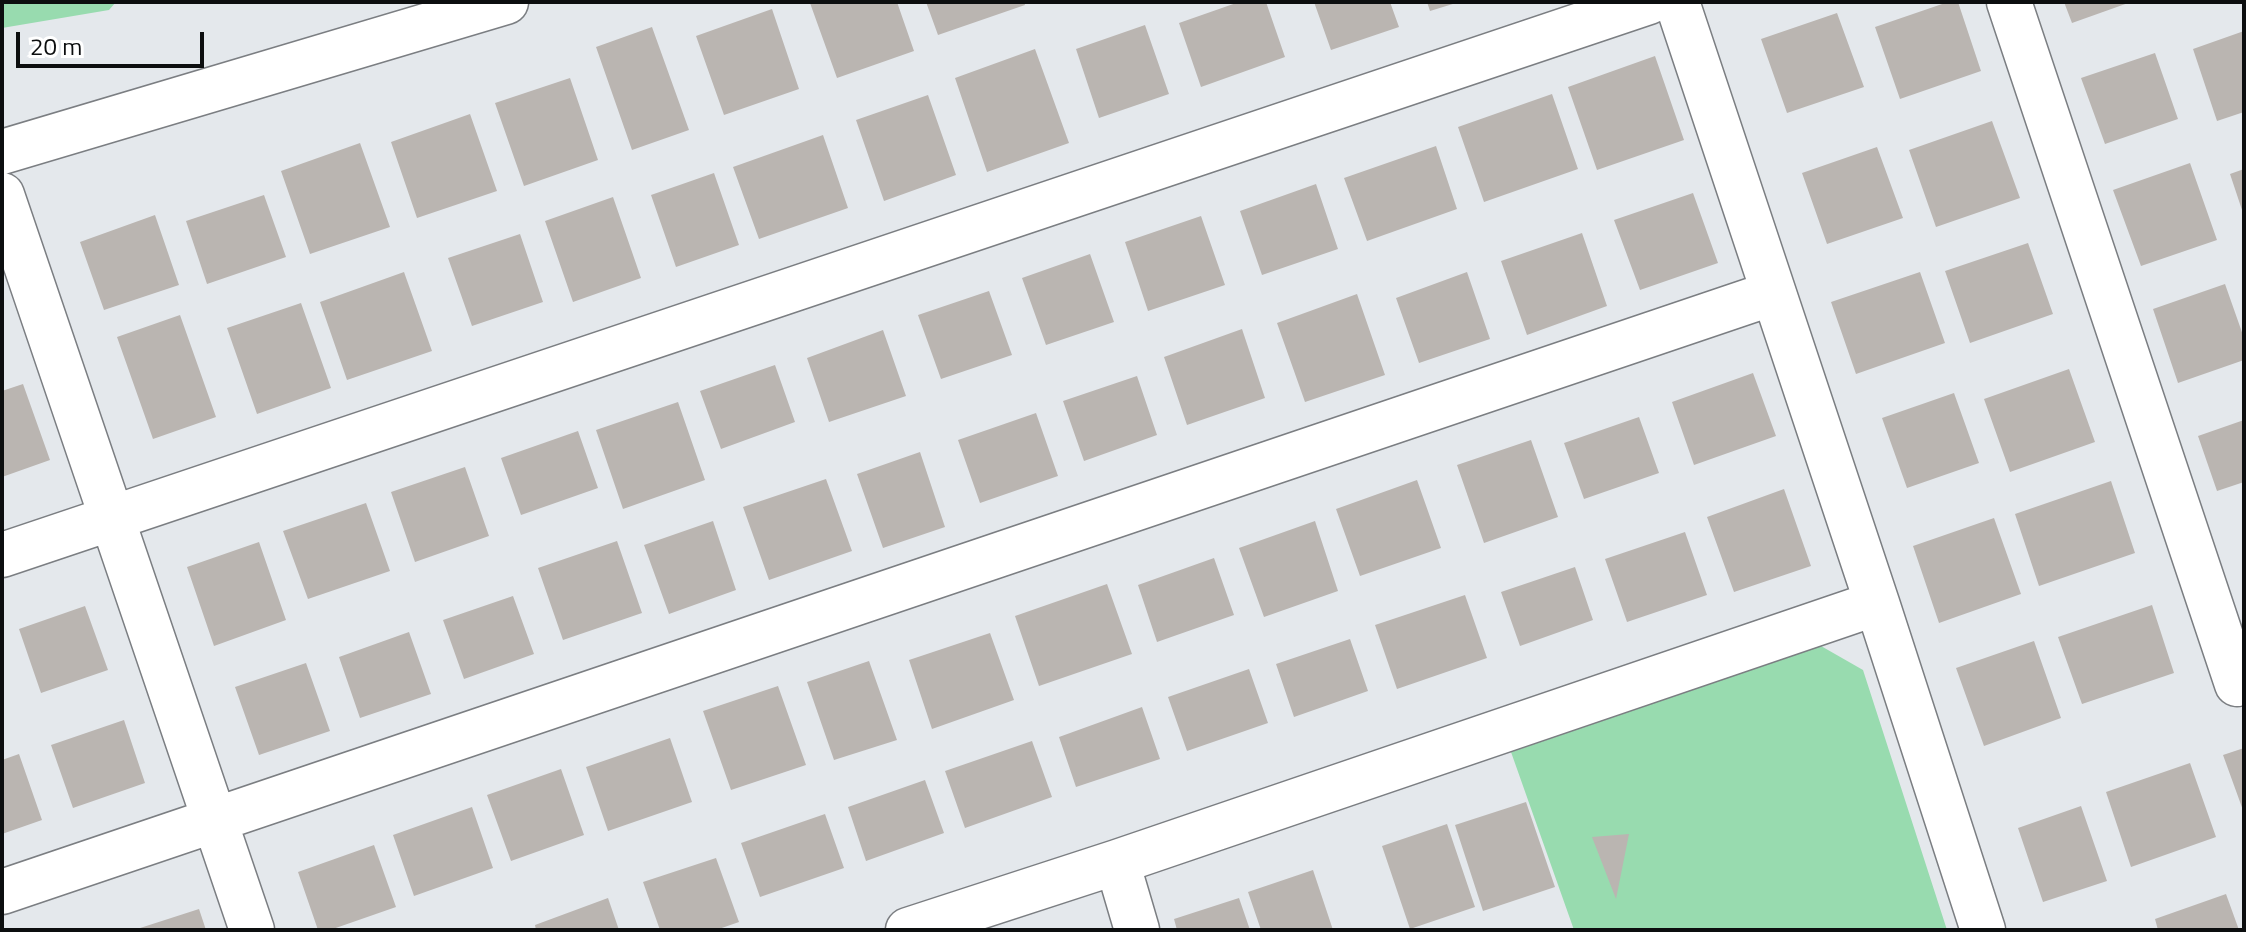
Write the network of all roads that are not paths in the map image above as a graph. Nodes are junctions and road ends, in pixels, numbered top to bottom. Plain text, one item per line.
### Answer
1 (506, 2) edge
2 (1649, 2) edge
3 (1677, 2) edge
4 (2009, 2) edge
5 (2, 152) edge
6 (2, 195) edge
7 (1773, 293) junction
8 (113, 517) junction
9 (2, 555) edge
10 (1877, 603) junction
11 (2244, 682) edge
12 (215, 821) junction
13 (1117, 862) junction
14 (2, 892) edge
15 (252, 930) edge
16 (908, 930) edge
17 (1137, 930) edge
18 (1983, 930) edge

1 - 5 street
2 - 8 street
3 - 7 street
4 - 11 street
6 - 8 street
7 - 10 street
7 - 12 street
8 - 9 street
8 - 12 street
10 - 13 street
10 - 18 street
12 - 14 street
12 - 15 street
13 - 16 street
13 - 17 street

